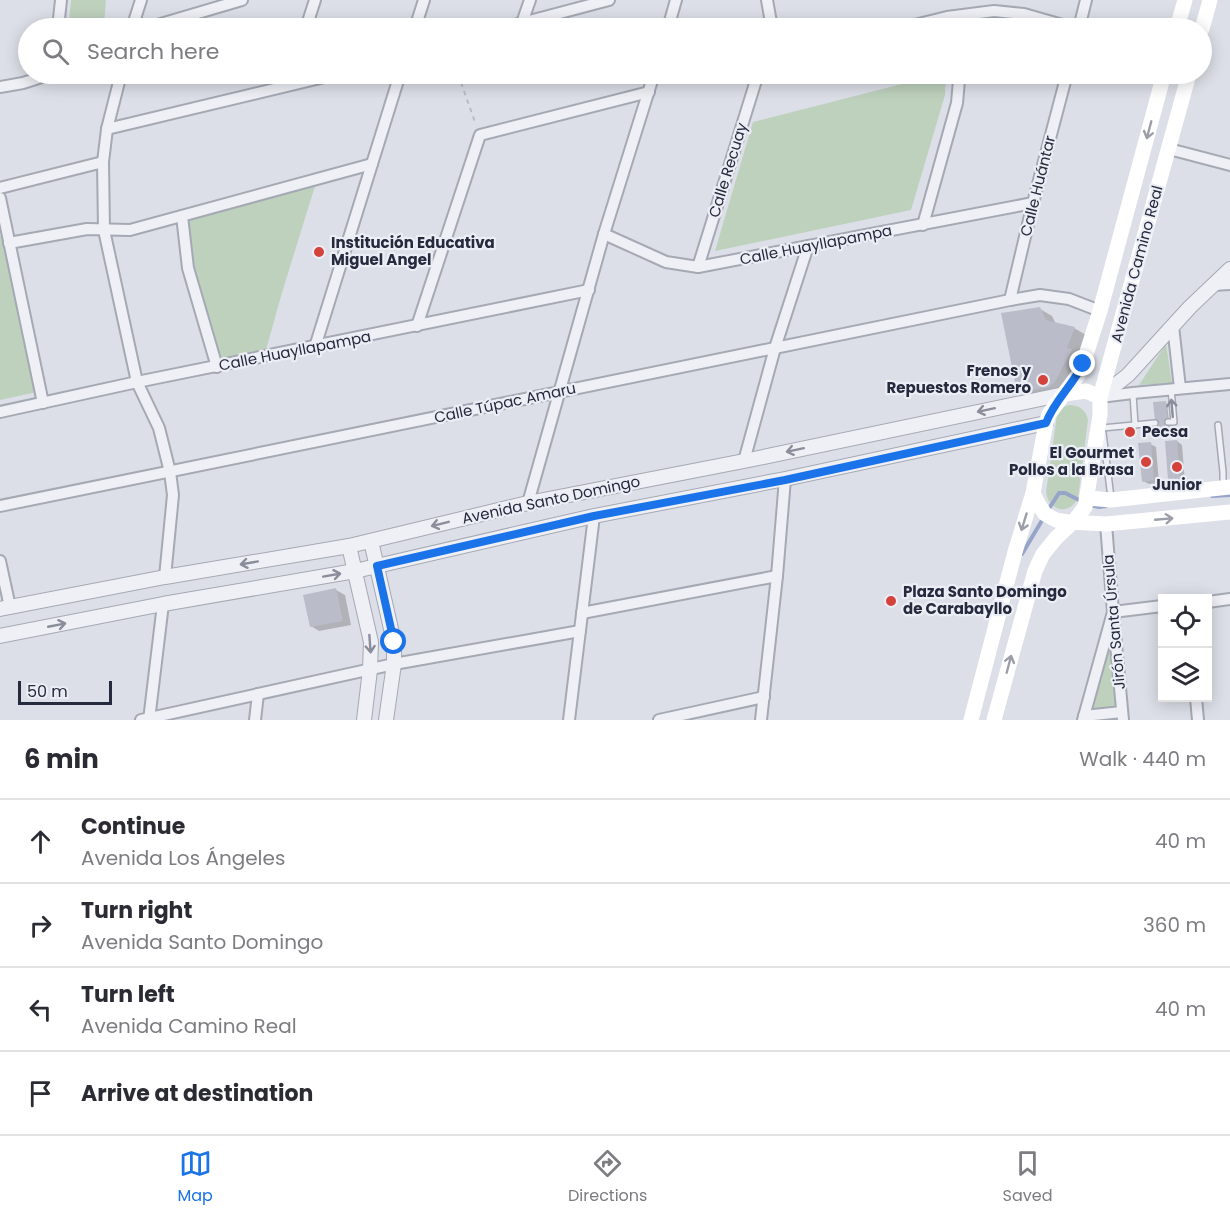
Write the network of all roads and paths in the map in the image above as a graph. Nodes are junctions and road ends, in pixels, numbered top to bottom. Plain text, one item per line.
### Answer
1 (61, 0) edge
2 (141, 0) edge
3 (242, 0) edge
4 (315, 0) edge
5 (424, 0) edge
6 (530, 0) edge
7 (609, 0) edge
8 (676, 0) edge
9 (767, 0) edge
10 (1086, 0) edge
11 (1185, 0) edge
12 (1210, 0) edge
13 (222, 3) edge
14 (59, 18) edge
15 (135, 18) edge
16 (177, 18) edge
17 (309, 18) edge
18 (418, 18) edge
19 (524, 18) edge
20 (541, 18) edge
21 (671, 18) edge
22 (770, 18) edge
23 (967, 18) edge
24 (1038, 18) edge
25 (1082, 18) edge
26 (1180, 18) edge
27 (1205, 18) edge
28 (18, 84) edge
29 (118, 84) edge
30 (276, 84) edge
31 (397, 84) edge
32 (462, 84) edge
33 (651, 84) edge
34 (755, 84) edge
35 (959, 84) edge
36 (1064, 84) edge
37 (1161, 84) edge
38 (1187, 84) edge
39 (0, 87) edge
40 (649, 92) junction
41 (107, 129) junction
42 (480, 135) junction
43 (1169, 149) junction
44 (103, 162) junction
45 (372, 164) junction
46 (1230, 165) edge
47 (0, 188) edge
48 (0, 198) edge
49 (1033, 203) junction
50 (182, 216) junction
51 (923, 225) junction
52 (104, 230) junction
53 (604, 234) junction
54 (9, 243) junction
55 (808, 246) junction
56 (698, 267) junction
57 (1230, 269) edge
58 (1230, 284) edge
59 (1213, 285) junction
60 (590, 290) junction
61 (1010, 300) junction
62 (1100, 311) junction
63 (417, 326) junction
64 (1173, 326) junction
65 (315, 347) junction
66 (775, 348) junction
67 (217, 366) junction
68 (137, 382) junction
69 (1230, 384) edge
70 (1176, 389) junction
71 (559, 392) junction
72 (1133, 393) junction
73 (1064, 394) junction
74 (1100, 397) junction
75 (43, 403) junction
76 (0, 412) edge
77 (1101, 422) junction
78 (1167, 422) dead end
79 (1046, 423) junction
80 (1155, 423) dead end
81 (1135, 425) junction
82 (1218, 425) dead end
83 (744, 461) junction
84 (170, 472) junction
85 (785, 480) junction
86 (1227, 487) edge
87 (1033, 493) junction
88 (1087, 498) junction
89 (1111, 500) junction
90 (528, 503) junction
91 (0, 506) edge
92 (1230, 512) edge
93 (594, 516) junction
94 (1074, 521) junction
95 (1106, 524) junction
96 (371, 541) junction
97 (349, 546) junction
98 (0, 561) edge
99 (377, 566) junction
100 (355, 572) junction
101 (777, 576) junction
102 (165, 577) junction
103 (1230, 599) edge
104 (1212, 601) edge
105 (163, 604) junction
106 (1158, 606) edge
107 (5, 608) edge
108 (1113, 612) junction
109 (582, 613) junction
110 (580, 631) junction
111 (0, 636) edge
112 (394, 664) junction
113 (370, 670) junction
114 (258, 694) junction
115 (764, 697) junction
116 (1196, 702) edge
117 (1123, 716) edge
118 (1083, 718) edge
119 (146, 720) edge
120 (255, 720) edge
121 (363, 720) edge
122 (386, 720) edge
123 (569, 720) edge
124 (659, 720) edge
125 (761, 720) edge
126 (971, 720) edge
127 (994, 720) edge
128 (1198, 720) edge

1 - 14 street
2 - 15 street
3 - 13 street
4 - 17 street
5 - 18 street
6 - 19 street
7 - 20 street
8 - 21 street
9 - 22 street
10 - 25 street
11 - 26 main road
12 - 27 main road
13 - 16 street
23 - 24 street
28 - 39 street
29 - 41 street
30 - 41 street
31 - 45 street
32 - 42 path
33 - 40 street
34 - 56 street, Calle Recuay
35 - 51 street
36 - 49 street, Calle Huántar
37 -> 62 main road, Avenida Camino Real
38 - 43 main road, Avenida Camino Real
40 - 42 street
40 - 53 street
41 - 44 street
42 - 63 street
43 - 46 street
43 - 74 main road, Avenida Camino Real
44 - 47 street
44 - 52 street
45 - 50 street
45 - 65 street
48 - 54 street
49 - 51 street, Calle Huayllapampa
49 - 61 street, Calle Huántar
50 - 52 street
50 - 67 street
51 - 55 street, Calle Huayllapampa
52 - 54 street
52 - 68 street
53 - 56 street, Calle Huayllapampa
53 - 60 street
54 - 75 street
55 - 56 street, Calle Huayllapampa
55 - 66 street
57 - 59 street
58 - 59 street
59 - 64 street
60 - 63 street, Calle Huayllapampa
60 - 71 street
61 - 62 street, Calle Túpac Amaru
61 - 66 street, Calle Túpac Amaru
62 - 73 main road, Avenida Camino Real
63 - 65 street, Calle Huayllapampa
64 - 70 street
64 - 74 street
65 - 67 street, Calle Huayllapampa
66 - 71 street, Calle Túpac Amaru
66 - 83 street
67 - 68 street, Calle Huayllapampa
68 - 75 street, Calle Huayllapampa
68 - 84 street
69 - 70 street
70 - 72 street
78 -> 70 lane
71 - 84 street, Calle Túpac Amaru
71 - 90 street
72 - 74 street
72 - 81 lane
73 - 74 main road, Avenida Santo Domingo
73 - 79 main road, Avenida Camino Real
73 -> 83 street, Avenida Santo Domingo
74 - 77 main road, Avenida Camino Real
75 - 76 street, Calle Huayllapampa
77 - 81 lane
77 - 88 main road, Avenida Camino Real
77 - 89 lane
79 - 85 street, Avenida Santo Domingo
79 - 87 main road, Avenida Camino Real
80 - 81 lane
82 - 86 lane
83 - 90 street, Avenida Santo Domingo
84 - 91 street, Calle Túpac Amaru
84 - 102 street
85 - 93 street, Avenida Santo Domingo
85 - 101 street
86 - 89 main road
87 - 94 main road
87 -> 126 main road, Avenida Camino Real
88 - 89 main road
88 - 94 main road, Avenida Camino Real
90 -> 96 street, Avenida Santo Domingo
95 -> 92 main road
93 - 99 street, Avenida Santo Domingo
93 - 109 street
94 - 95 main road
127 -> 94 main road, Avenida Camino Real
95 - 108 street, Jirón Santa Úrsula
96 - 97 street, Avenida Santo Domingo
96 - 99 street
97 - 100 street
97 -> 102 street, Avenida Santo Domingo
98 - 107 street
99 - 100 street, Avenida Santo Domingo
99 - 112 street
105 -> 100 street, Avenida Santo Domingo
100 -> 113 street
101 - 109 street
101 - 115 street
102 - 107 street, Avenida Santo Domingo
103 - 104 street
111 -> 105 street, Avenida Santo Domingo
105 - 119 street
106 - 108 street
108 - 117 street, Jirón Santa Úrsula
108 - 118 street
109 - 110 street
110 - 112 street
110 - 123 street
112 - 113 street
112 - 122 street
113 - 114 street
113 - 121 street
114 - 119 street
114 - 120 street
115 - 124 street
115 - 125 street
116 - 128 street
117 - 118 street

